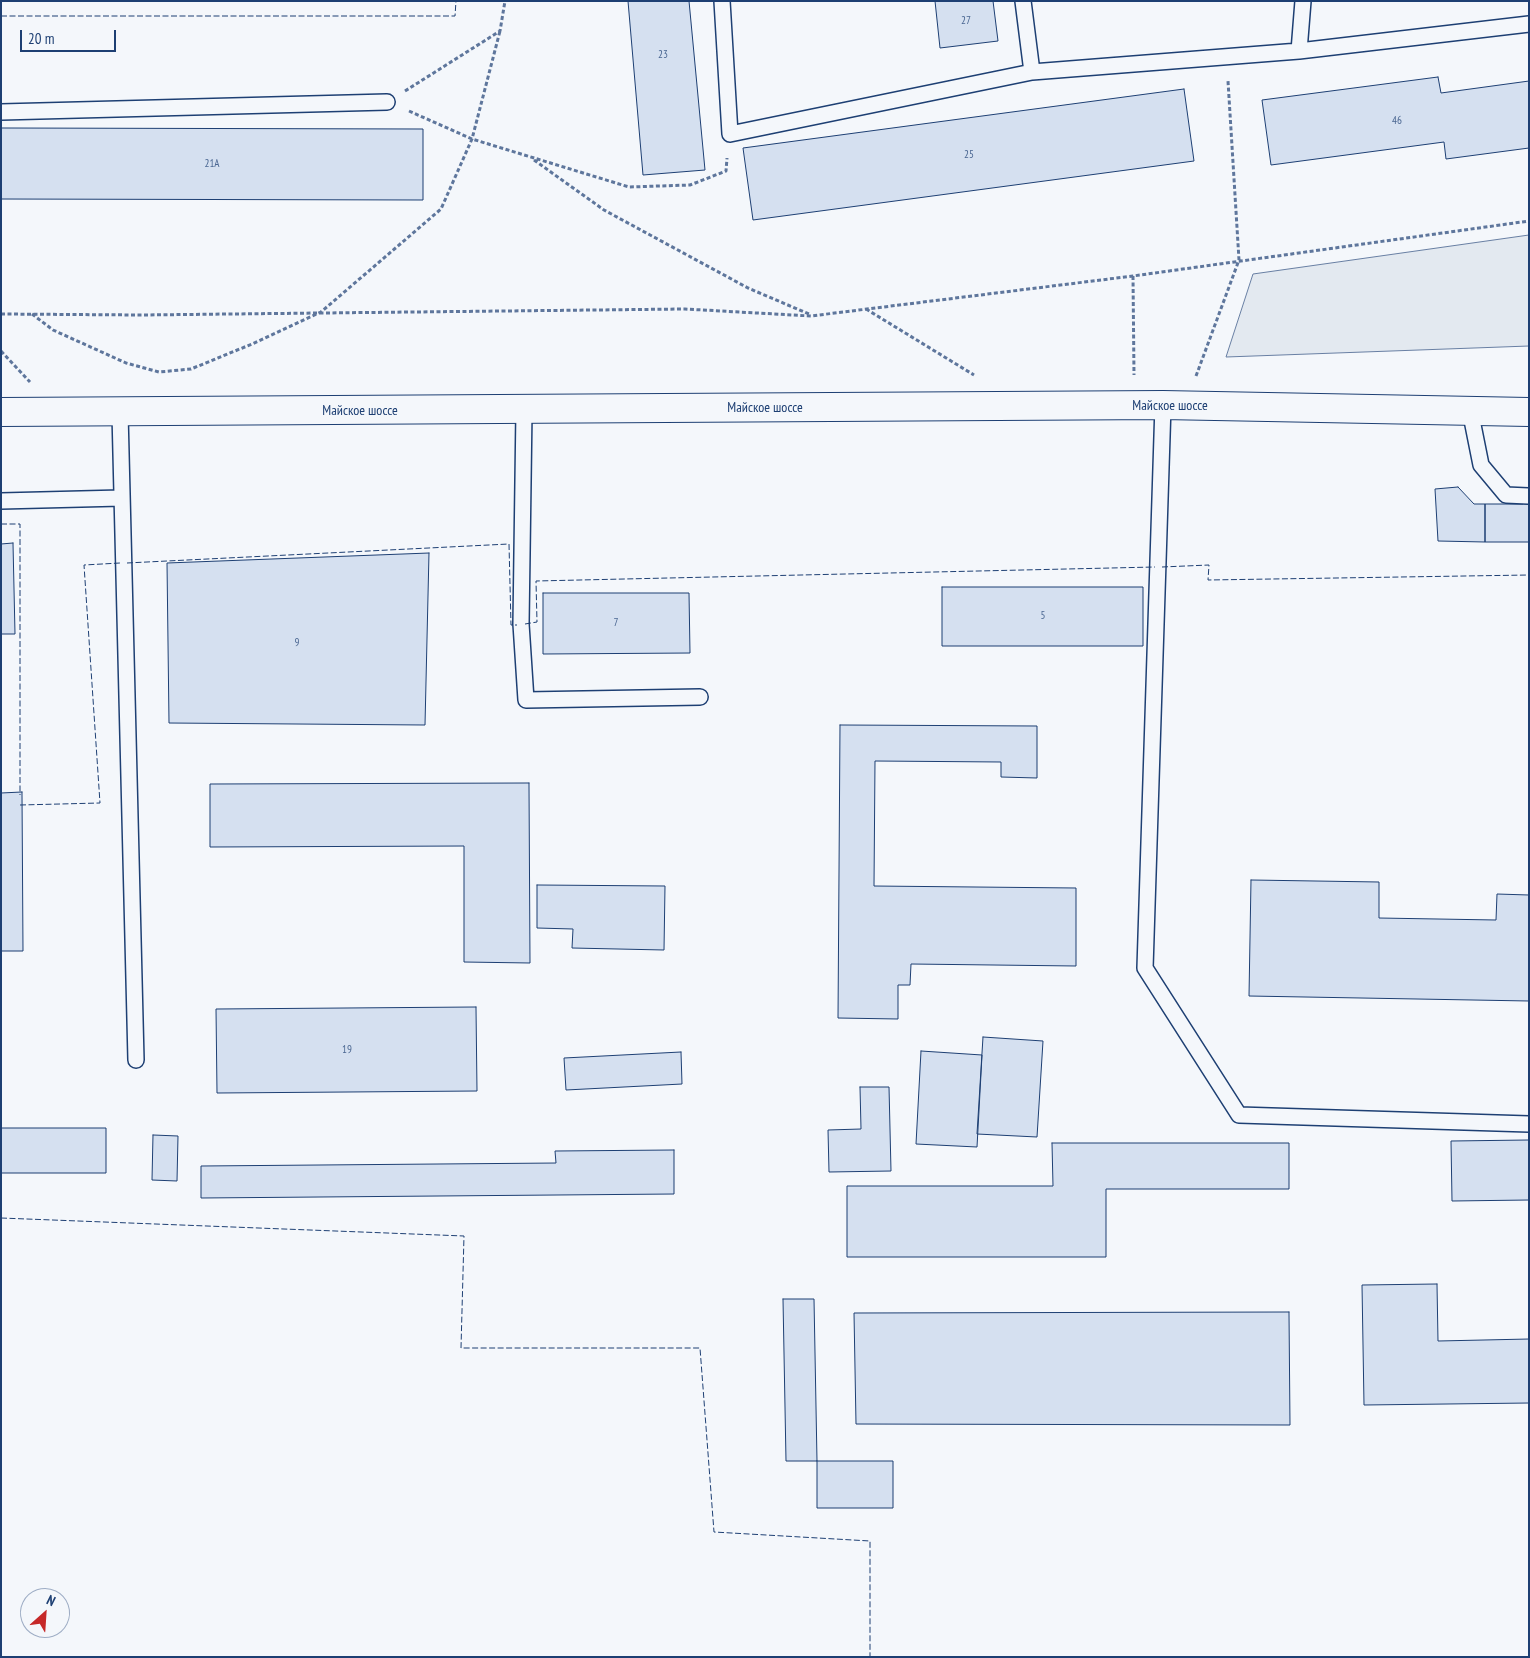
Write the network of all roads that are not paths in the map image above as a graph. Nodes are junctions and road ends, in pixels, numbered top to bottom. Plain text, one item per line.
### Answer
1 (722, 1) edge
2 (1023, 1) edge
3 (1303, 1) edge
4 (1529, 24) edge
5 (1299, 51) junction
6 (1032, 72) junction
7 (388, 102) road end
8 (1, 112) edge
9 (1163, 405) junction
10 (524, 410) junction
11 (1470, 410) junction
12 (1, 412) edge
13 (1529, 412) edge
14 (120, 413) junction
15 (1528, 496) edge
16 (121, 498) junction
17 (1, 501) edge
18 (700, 696) dead end
19 (136, 1060) dead end
20 (1529, 1124) edge

1 - 6 lane
2 - 6 lane
3 - 5 lane
4 - 5 lane
5 - 6 lane
7 - 8 lane
9 - 10 street, Майское шоссе
9 - 11 street, Майское шоссе
9 - 20 lane
10 - 14 street, Майское шоссе
10 - 18 lane
11 - 13 street, Майское шоссе
11 - 15 lane
12 - 14 street, Майское шоссе
14 - 16 lane
16 - 17 lane
16 - 19 lane

